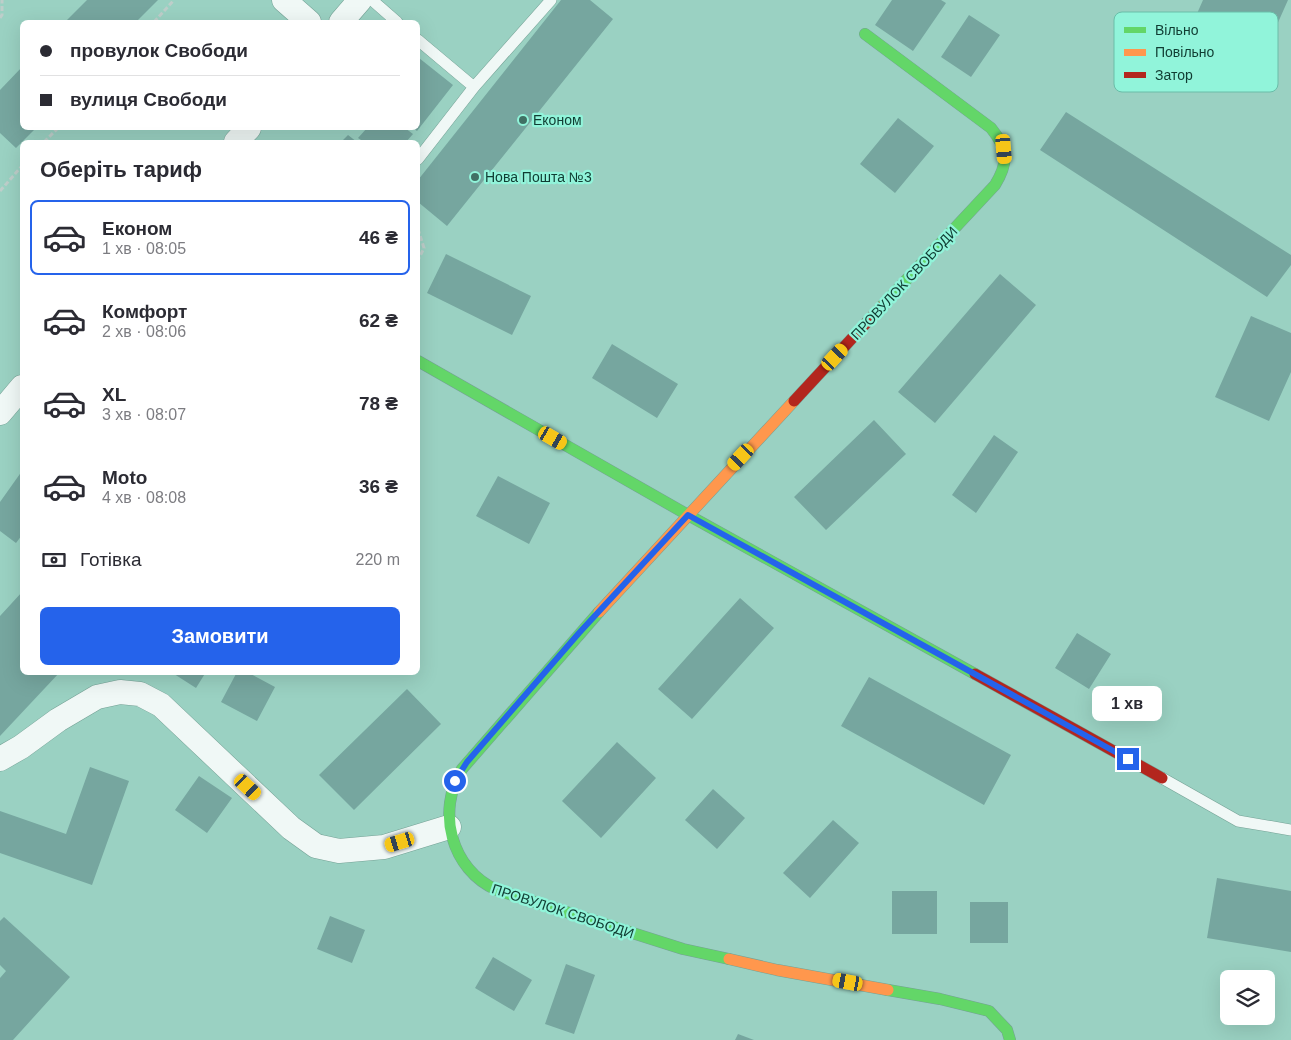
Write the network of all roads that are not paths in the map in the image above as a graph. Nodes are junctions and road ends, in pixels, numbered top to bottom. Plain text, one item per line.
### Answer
1 (284, 0) edge
2 (360, 0) edge
3 (372, 0) edge
4 (551, 0) edge
5 (307, 20) edge
6 (344, 20) edge
7 (395, 20) edge
8 (865, 34) dead end
9 (420, 42) edge
10 (474, 87) junction
11 (247, 130) edge
12 (238, 140) edge
13 (420, 156) edge
14 (420, 362) edge
15 (20, 389) edge
16 (1, 411) edge
17 (688, 515) junction
18 (0, 759) edge
19 (1162, 778) joint
20 (449, 827) junction
21 (1291, 830) edge
22 (1010, 1040) edge

1 - 5 street
2 - 6 street
3 - 7 lane
4 - 10 lane
8 - 17 street, ПРОВУЛОК СВОБОДИ
9 - 10 lane
10 - 13 lane
11 - 12 street
14 - 17 street
15 - 16 street
17 - 19 street
17 - 20 street, ПРОВУЛОК СВОБОДИ
18 - 20 street
19 - 21 lane
20 - 22 street, ПРОВУЛОК СВОБОДИ

